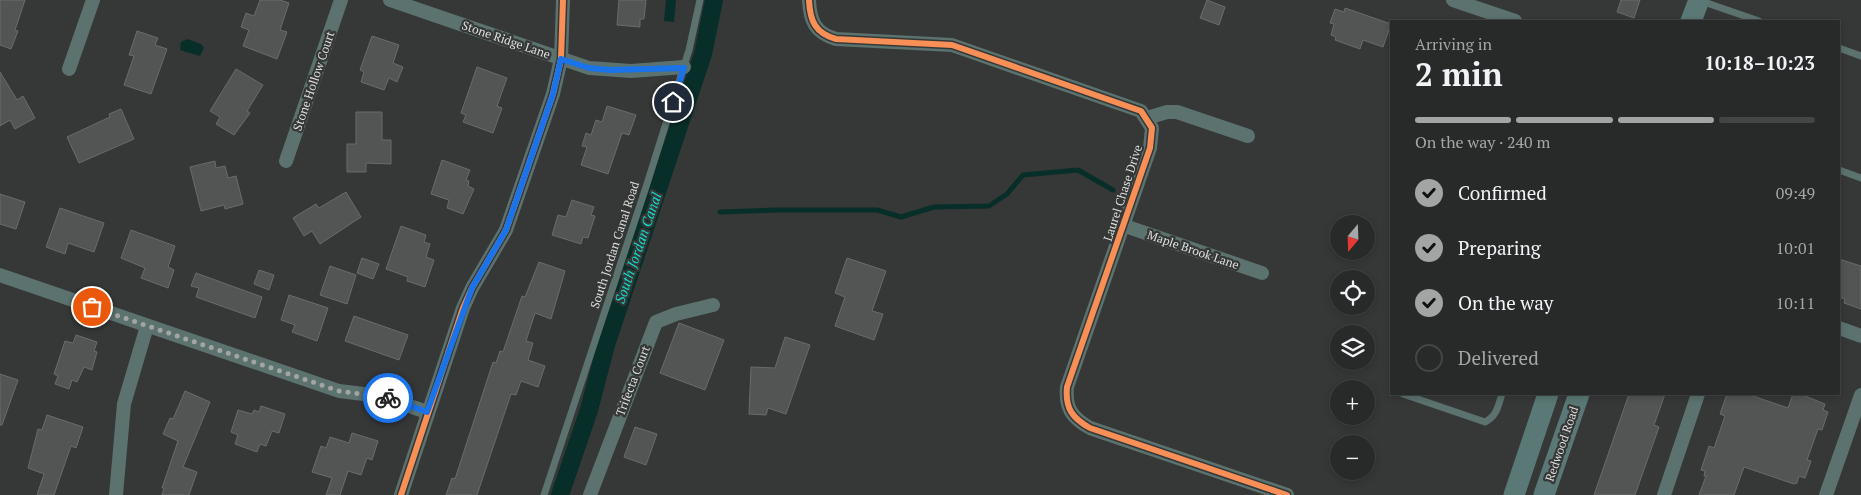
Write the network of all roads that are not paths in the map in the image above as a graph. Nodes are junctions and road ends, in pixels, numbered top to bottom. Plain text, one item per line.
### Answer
1 (92, 0) edge
2 (341, 0) edge
3 (390, 0) edge
4 (563, 0) edge
5 (700, 0) edge
6 (809, 0) edge
7 (1453, 0) edge
8 (1699, 0) edge
9 (1511, 20) edge
10 (1691, 20) edge
11 (1756, 20) edge
12 (1840, 48) edge
13 (1861, 56) edge
14 (561, 59) junction
15 (684, 68) junction
16 (69, 70) dead end
17 (1148, 118) junction
18 (1248, 136) dead end
19 (286, 161) dead end
20 (1840, 170) edge
21 (1861, 178) edge
22 (1124, 226) junction
23 (1262, 274) dead end
24 (0, 275) edge
25 (712, 305) dead end
26 (146, 326) junction
27 (1840, 328) edge
28 (1861, 336) edge
29 (1406, 395) edge
30 (1502, 395) edge
31 (1547, 395) edge
32 (1579, 395) edge
33 (1698, 395) edge
34 (1861, 395) edge
35 (427, 412) junction
36 (116, 495) edge
37 (401, 495) edge
38 (544, 495) edge
39 (590, 495) edge
40 (1287, 495) edge
41 (1514, 495) edge
42 (1544, 495) edge
43 (1664, 495) edge
44 (1826, 495) edge

1 - 16 street
2 - 19 street, Stone Hollow Court
3 - 14 street, Stone Ridge Lane
4 - 14 street
5 - 15 lane, South Jordan Canal Road
6 - 17 street
7 - 9 street
8 - 10 main road
8 - 11 lane
12 - 13 lane
14 - 15 street, Stone Ridge Lane
14 - 35 street
15 - 38 lane, South Jordan Canal Road
17 - 18 street
17 - 22 street, Laurel Chase Drive
20 - 21 lane
22 - 23 street, Maple Brook Lane
22 - 40 street, Laurel Chase Drive
24 - 26 street
25 - 39 street, Trifecta Court
26 - 35 street
26 - 36 street
27 - 28 street
29 - 30 lane
31 - 41 main road
32 - 42 main road, Redwood Road
33 - 43 street
34 - 44 street
35 - 37 street

